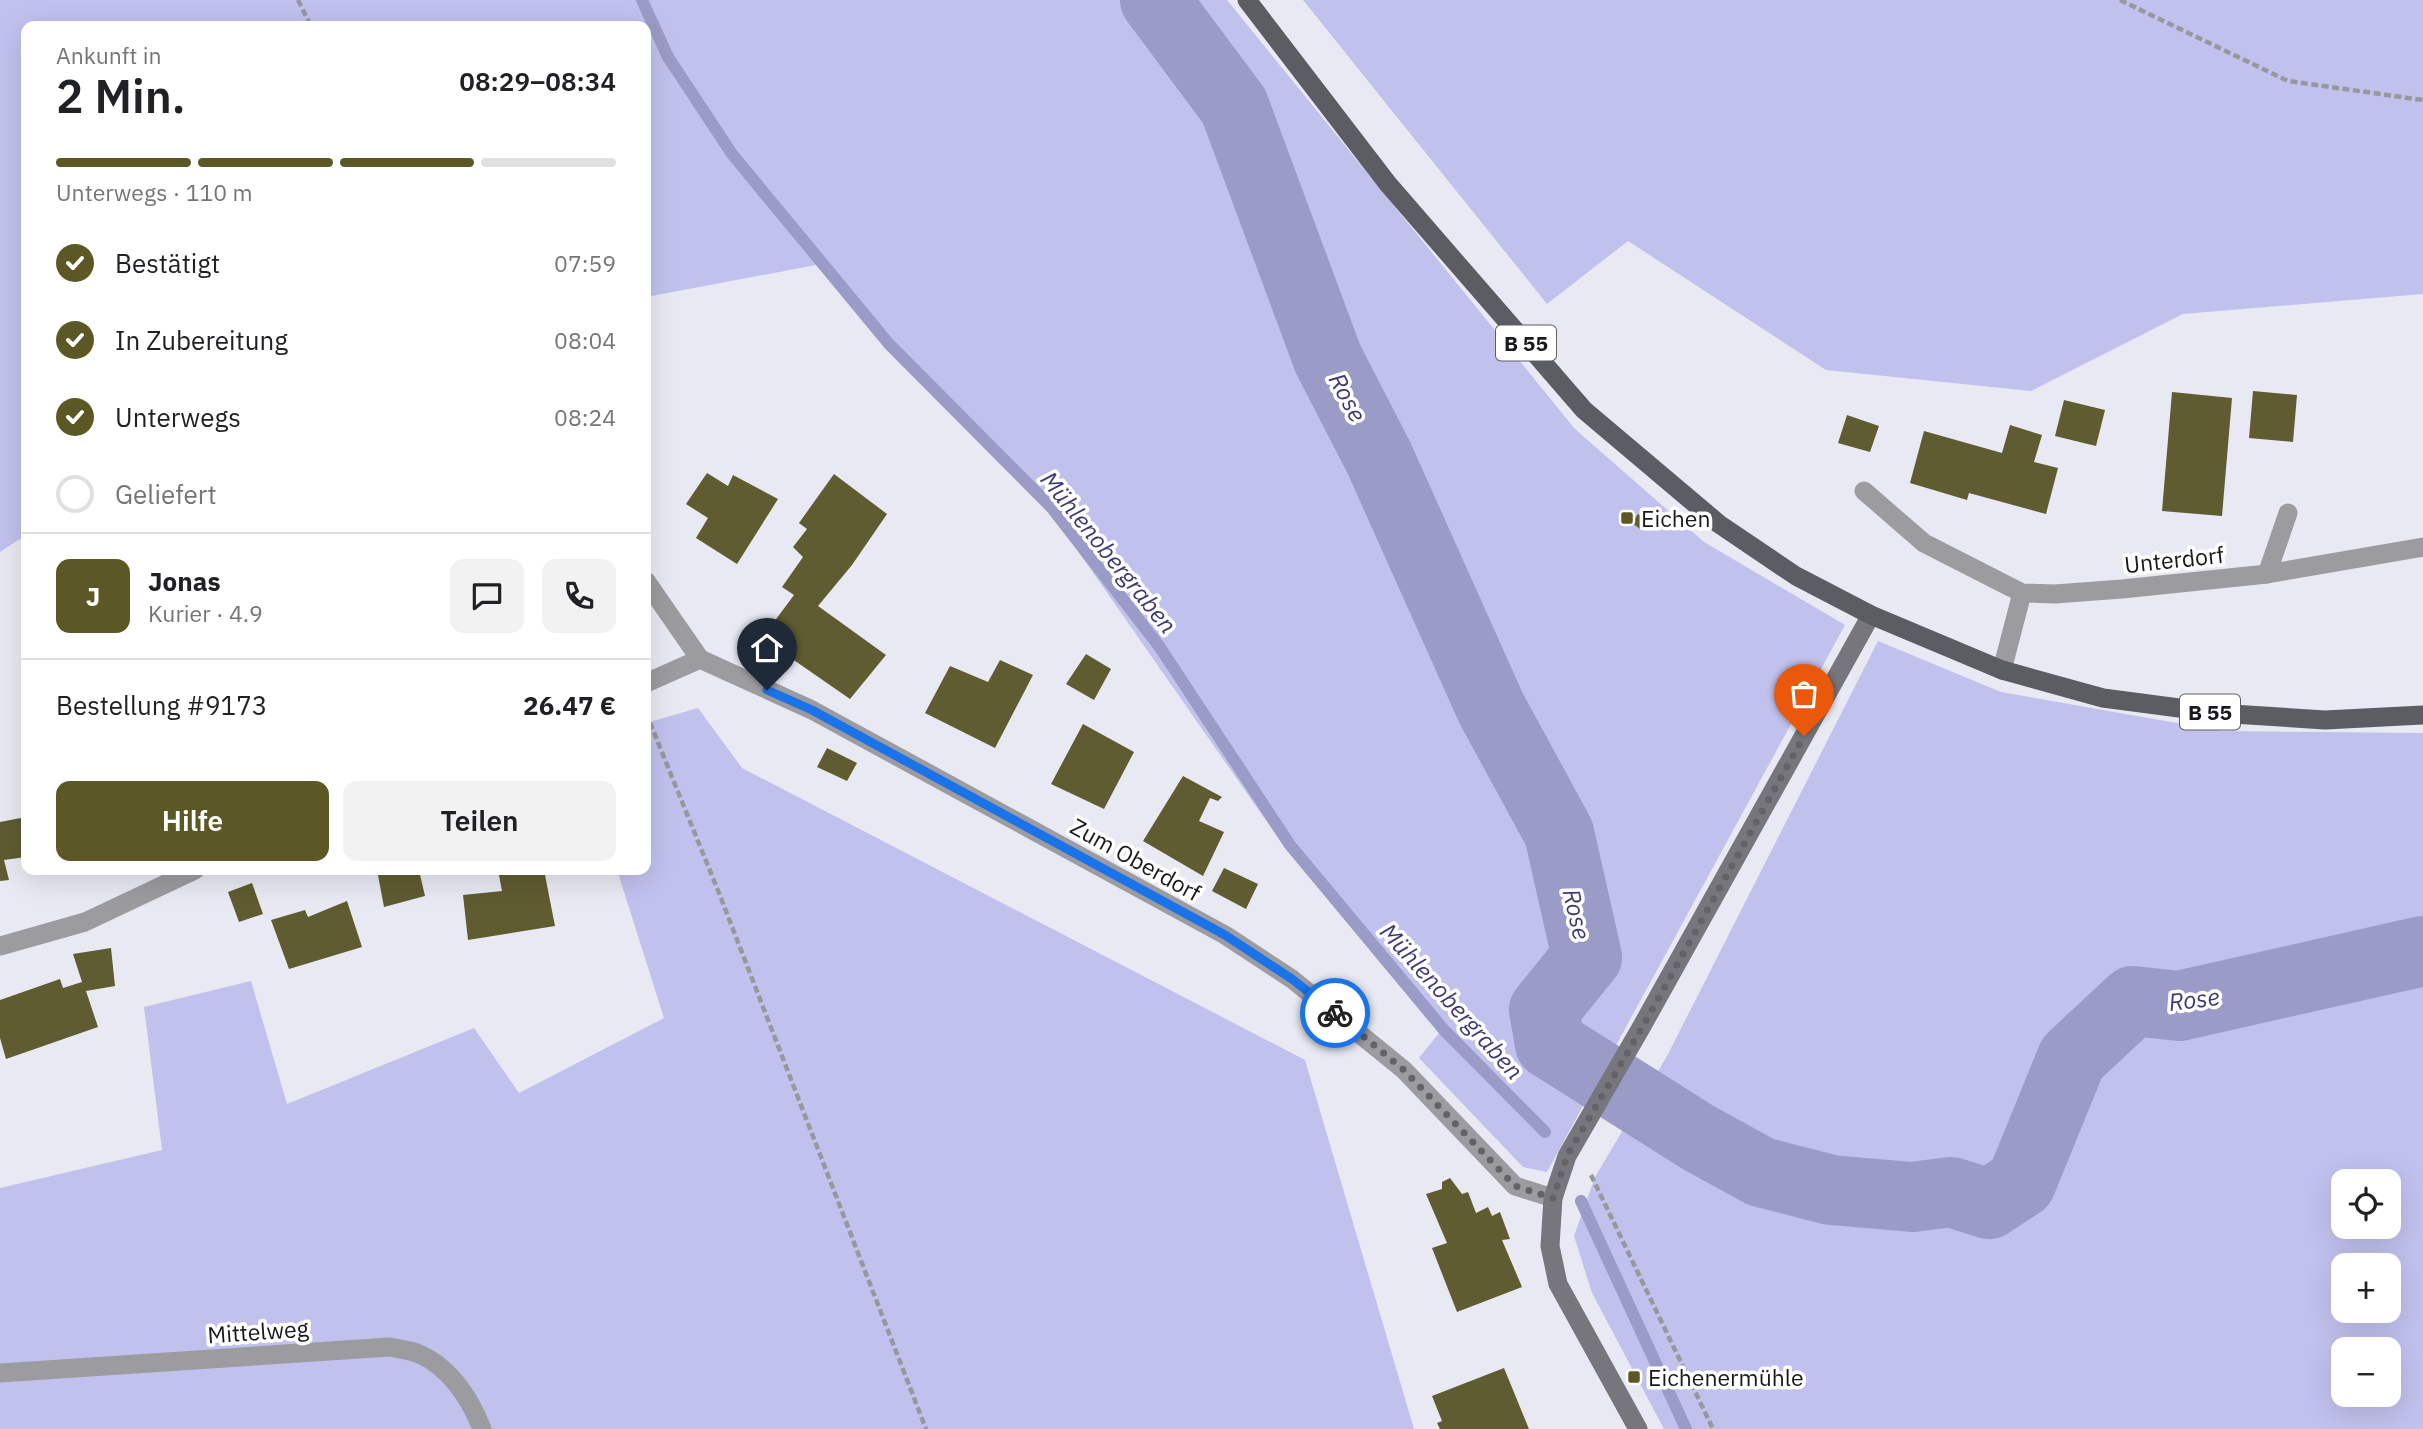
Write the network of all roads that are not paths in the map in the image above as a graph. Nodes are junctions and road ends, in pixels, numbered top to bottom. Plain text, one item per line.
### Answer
1 (1247, 0) edge
2 (1864, 491) dead end
3 (2288, 513) dead end
4 (2423, 547) edge
5 (2267, 574) junction
6 (651, 588) edge
7 (2022, 593) junction
8 (1871, 615) junction
9 (700, 659) junction
10 (2002, 670) junction
11 (651, 681) edge
12 (2423, 715) edge
13 (184, 875) edge
14 (0, 946) edge
15 (1553, 1198) junction
16 (0, 1373) edge
17 (482, 1429) edge
18 (1638, 1429) edge

1 - 8 main road, B 55
2 - 7 street, Unterdorf
3 - 5 street
4 - 5 street, Unterdorf
5 - 7 street, Unterdorf
6 - 9 street
7 - 10 street
8 - 10 main road, B 55
8 - 15 main road
9 - 11 street
9 - 15 street, Zum Oberdorf
10 - 12 main road, B 55
13 - 14 street
15 - 18 main road
16 - 17 street, Mittelweg

